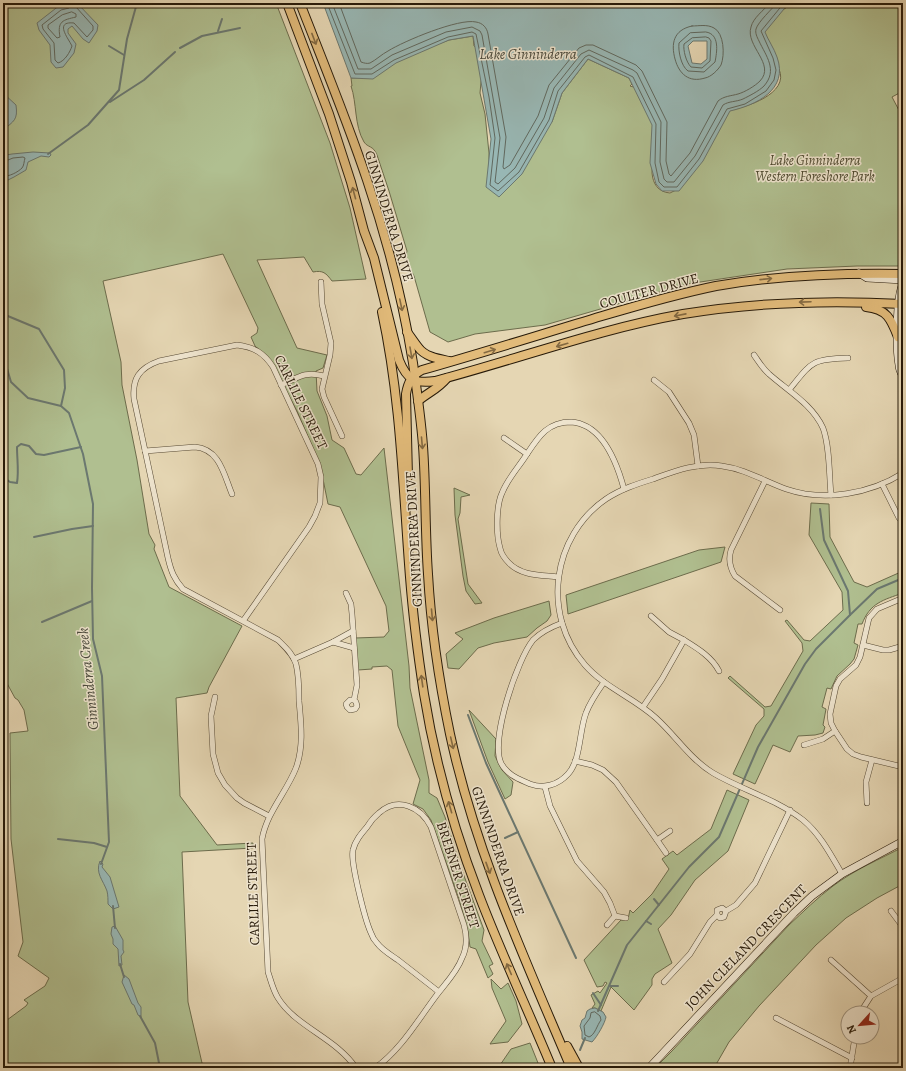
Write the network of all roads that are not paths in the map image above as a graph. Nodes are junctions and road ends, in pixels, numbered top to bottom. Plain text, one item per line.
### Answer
1 (287, 3) edge
2 (300, 3) edge
3 (364, 231) junction
4 (859, 273) junction
5 (903, 274) edge
6 (903, 280) edge
7 (321, 282) dead end
8 (903, 284) edge
9 (844, 301) junction
10 (901, 304) edge
11 (407, 332) junction
12 (898, 337) junction
13 (754, 355) dead end
14 (848, 358) dead end
15 (452, 361) junction
16 (324, 376) junction
17 (903, 376) edge
18 (412, 377) junction
19 (447, 378) junction
20 (654, 380) dead end
21 (282, 385) junction
22 (789, 390) junction
23 (418, 402) junction
24 (342, 436) dead end
25 (504, 438) dead end
26 (145, 451) junction
27 (527, 454) junction
28 (698, 466) junction
29 (903, 473) edge
30 (766, 481) junction
31 (882, 484) junction
32 (624, 489) junction
33 (232, 494) dead end
34 (405, 494) junction
35 (831, 495) junction
36 (903, 522) edge
37 (558, 577) junction
38 (346, 593) dead end
39 (903, 598) edge
40 (780, 610) dead end
41 (652, 616) dead end
42 (242, 621) junction
43 (562, 623) junction
44 (353, 631) junction
45 (684, 640) junction
46 (333, 642) junction
47 (863, 645) junction
48 (903, 646) edge
49 (354, 648) junction
50 (294, 659) junction
51 (719, 671) dead end
52 (604, 682) junction
53 (215, 697) dead end
54 (354, 700) dead end
55 (643, 707) junction
56 (835, 731) junction
57 (804, 745) dead end
58 (872, 760) junction
59 (575, 762) junction
60 (903, 767) edge
61 (545, 787) junction
62 (867, 803) dead end
63 (790, 810) junction
64 (269, 816) junction
65 (670, 831) dead end
66 (657, 840) junction
67 (903, 841) edge
68 (666, 853) dead end
69 (842, 874) junction
70 (891, 911) dead end
71 (614, 916) junction
72 (626, 918) dead end
73 (607, 924) dead end
74 (903, 927) edge
75 (831, 960) dead end
76 (903, 978) edge
77 (664, 982) dead end
78 (439, 992) junction
79 (871, 996) junction
80 (865, 1005) edge
81 (776, 1018) dead end
82 (557, 1029) junction
83 (538, 1037) junction
84 (854, 1045) edge
85 (658, 1058) junction
86 (852, 1058) junction
87 (356, 1068) edge
88 (375, 1068) edge
89 (547, 1068) edge
90 (552, 1068) edge
91 (571, 1068) edge
92 (579, 1068) edge
93 (644, 1068) edge
94 (649, 1068) edge
95 (850, 1068) edge

3 -> 1 main road, GINNINDERRA DRIVE
2 -> 11 main road, GINNINDERRA DRIVE
3 - 18 main road, GINNINDERRA DRIVE
3 - 34 main road, GINNINDERRA DRIVE
4 - 5 main road, COULTER DRIVE
4 - 6 street
15 -> 4 main road, COULTER DRIVE
7 - 16 street
8 - 10 street
9 - 10 main road, COULTER DRIVE
9 - 12 main road
9 -> 19 main road, COULTER DRIVE
10 - 12 street
11 - 15 main road
11 -> 18 main road, GINNINDERRA DRIVE
12 - 17 street
13 - 22 street
14 - 22 street
15 - 18 main road, COULTER DRIVE
16 - 21 street
16 - 24 street
18 - 19 main road, COULTER DRIVE
18 - 23 main road, GINNINDERRA DRIVE
18 - 34 main road
19 - 23 main road
20 - 28 street
21 - 26 street, CARLILE STREET
21 - 42 street, CARLILE STREET
22 - 35 street
23 -> 82 main road, GINNINDERRA DRIVE
25 - 27 street
26 - 33 street
26 - 42 street, CARLILE STREET
27 - 32 street
27 - 37 street
28 - 30 street
28 - 32 street
29 - 31 street
30 - 35 street
30 - 40 street
31 - 35 street
31 - 36 street
32 - 37 street
83 -> 34 main road, GINNINDERRA DRIVE
37 - 43 street
38 - 44 street
39 - 47 street
41 - 45 street
42 - 50 street, CARLILE STREET
43 - 52 street
43 - 61 street
44 - 46 street
44 - 49 street
45 - 51 street
45 - 55 street
46 - 49 street
46 - 50 street
47 - 48 street
47 - 56 street
49 - 54 street
50 - 64 street, CARLILE STREET
52 - 55 street
52 - 59 street
53 - 64 street
55 - 63 street
56 - 57 street
56 - 58 street
58 - 60 street
58 - 62 street
59 - 61 street
59 - 66 street
61 - 71 street
63 - 69 street
63 - 77 street
64 - 87 street, CARLILE STREET
65 - 66 street
66 - 68 street
67 - 69 street, JOHN CLELAND CRESCENT
69 - 85 street, JOHN CLELAND CRESCENT
70 - 74 street
71 - 72 street
71 - 73 street
75 - 79 street
76 - 79 street
78 - 78 street, BREBNER STREET
78 - 88 street, BREBNER STREET
79 - 80 street
81 - 86 street
82 - 91 main road
82 - 92 main road
83 - 89 main road
83 - 90 main road
84 - 86 street
85 - 93 street, JOHN CLELAND CRESCENT
85 - 94 street, JOHN CLELAND CRESCENT
86 - 95 street

